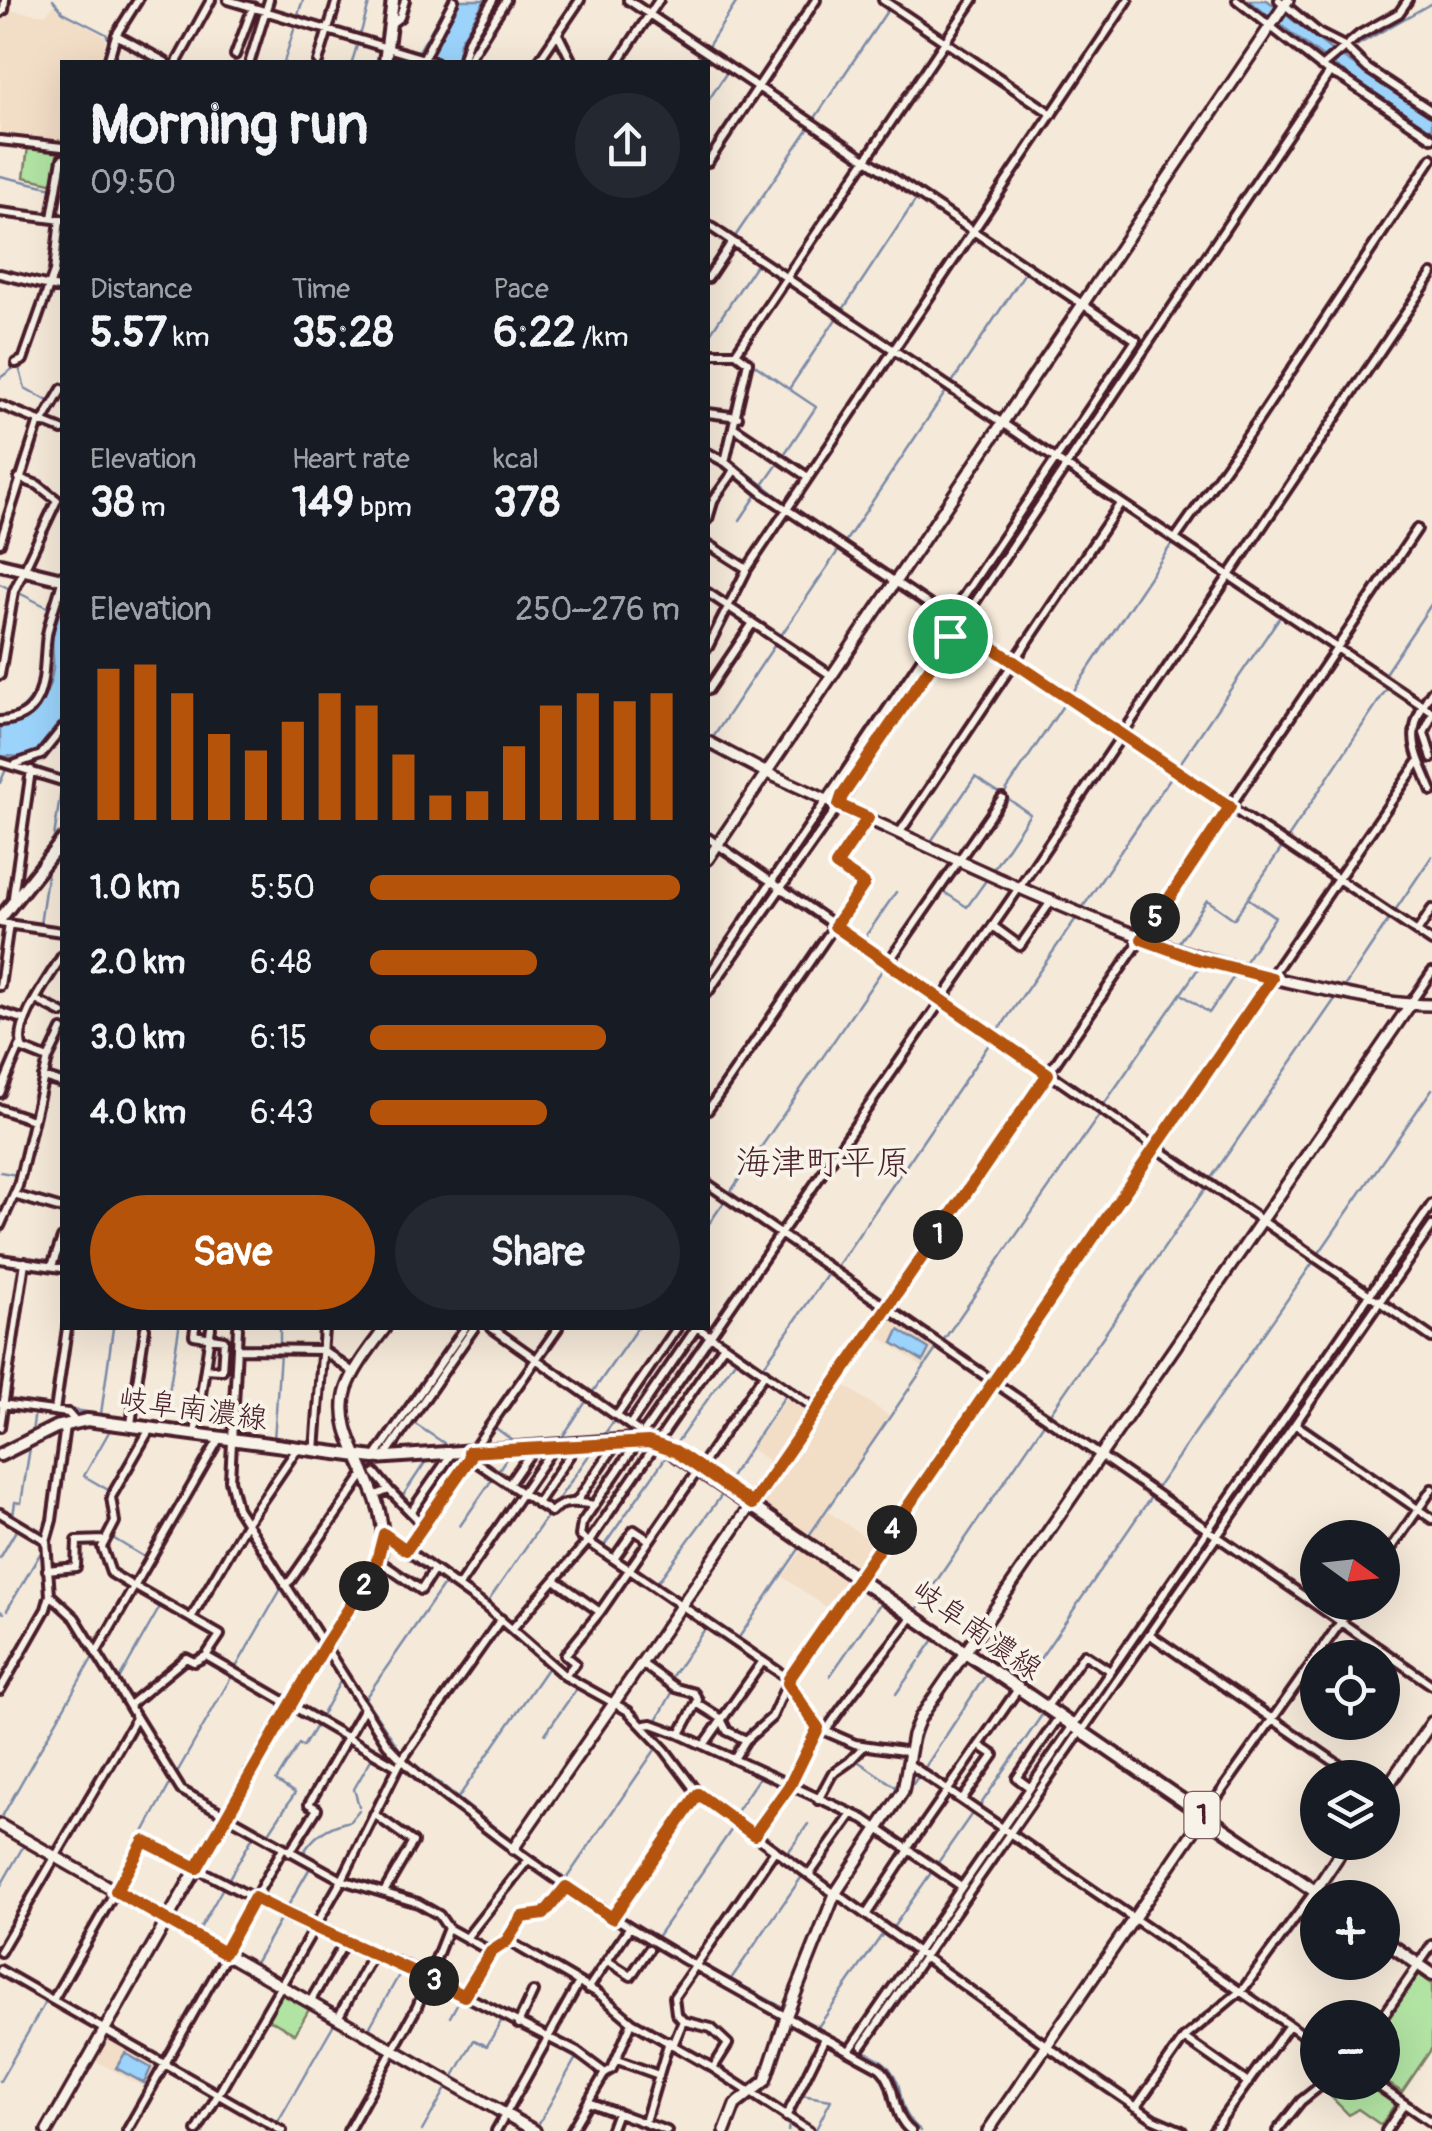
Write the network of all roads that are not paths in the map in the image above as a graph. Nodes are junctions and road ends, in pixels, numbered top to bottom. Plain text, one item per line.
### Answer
1 (6, 0) edge
2 (138, 0) edge
3 (210, 0) edge
4 (230, 0) edge
5 (268, 0) edge
6 (337, 0) edge
7 (393, 0) edge
8 (406, 0) edge
9 (454, 0) edge
10 (493, 0) edge
11 (506, 0) edge
12 (580, 0) edge
13 (628, 0) edge
14 (659, 0) edge
15 (816, 0) edge
16 (883, 0) edge
17 (972, 0) edge
18 (1128, 0) edge
19 (1237, 0) edge
20 (1408, 0) edge
21 (1284, 3) edge
22 (254, 8) junction
23 (265, 11) junction
24 (0, 13) edge
25 (649, 14) junction
26 (392, 23) junction
27 (1270, 26) junction
28 (328, 30) junction
29 (558, 34) junction
30 (116, 35) junction
31 (945, 41) junction
32 (1341, 48) junction
33 (389, 50) junction
34 (704, 51) junction
35 (236, 55) dead end
36 (109, 60) edge
37 (161, 60) edge
38 (177, 60) edge
39 (250, 60) edge
40 (319, 60) edge
41 (386, 60) edge
42 (423, 60) edge
43 (465, 60) edge
44 (466, 60) edge
45 (539, 60) edge
46 (571, 60) edge
47 (619, 60) edge
48 (698, 60) edge
49 (1322, 66) junction
50 (1330, 72) junction
51 (758, 86) junction
52 (1432, 111) edge
53 (1052, 114) junction
54 (1432, 138) edge
55 (0, 140) edge
56 (60, 147) edge
57 (1432, 158) edge
58 (710, 159) edge
59 (866, 159) junction
60 (60, 189) edge
61 (0, 212) edge
62 (58, 219) edge
63 (710, 227) edge
64 (974, 231) junction
65 (732, 242) junction
66 (0, 274) edge
67 (1432, 274) edge
68 (710, 275) edge
69 (786, 278) junction
70 (50, 285) junction
71 (60, 288) edge
72 (1082, 304) junction
73 (894, 351) junction
74 (710, 353) edge
75 (736, 353) junction
76 (16, 363) dead end
77 (60, 392) edge
78 (0, 405) edge
79 (710, 413) edge
80 (738, 417) junction
81 (40, 422) junction
82 (1002, 424) junction
83 (735, 428) junction
84 (60, 429) edge
85 (710, 454) edge
86 (726, 462) junction
87 (1060, 463) junction
88 (735, 470) junction
89 (19, 478) junction
90 (808, 478) junction
91 (1120, 504) junction
92 (787, 509) junction
93 (710, 512) edge
94 (1417, 529) dead end
95 (1175, 540) junction
96 (0, 543) edge
97 (710, 545) edge
98 (0, 564) edge
99 (747, 569) junction
100 (23, 570) junction
101 (1230, 577) junction
102 (60, 579) edge
103 (895, 582) junction
104 (60, 587) edge
105 (710, 594) edge
106 (727, 606) junction
107 (954, 622) junction
108 (753, 623) junction
109 (710, 643) edge
110 (1338, 648) junction
111 (1014, 662) junction
112 (0, 675) edge
113 (832, 676) junction
114 (710, 687) edge
115 (1432, 691) edge
116 (1428, 710) edge
117 (0, 721) edge
118 (60, 731) edge
119 (1122, 734) junction
120 (710, 743) edge
121 (1432, 758) edge
122 (1420, 760) junction
123 (0, 762) edge
124 (15, 765) junction
125 (31, 770) junction
126 (767, 774) junction
127 (60, 779) edge
128 (1432, 791) edge
129 (1002, 798) dead end
130 (833, 802) junction
131 (1230, 807) junction
132 (868, 818) junction
133 (900, 832) junction
134 (712, 842) edge
135 (60, 844) edge
136 (960, 859) junction
137 (1338, 880) junction
138 (1021, 886) junction
139 (776, 888) junction
140 (16, 899) junction
141 (1052, 900) junction
142 (1432, 909) edge
143 (3, 922) edge
144 (835, 926) junction
145 (993, 926) junction
146 (60, 932) edge
147 (1416, 932) junction
148 (1142, 939) junction
149 (1432, 942) edge
150 (60, 959) edge
151 (888, 963) junction
152 (1432, 972) edge
153 (710, 973) edge
154 (1272, 978) junction
155 (0, 986) edge
156 (710, 989) edge
157 (36, 1000) junction
158 (942, 1000) junction
159 (1410, 1004) junction
160 (1432, 1005) edge
161 (0, 1012) edge
162 (60, 1012) edge
163 (25, 1020) junction
164 (60, 1034) edge
165 (20, 1046) junction
166 (49, 1058) junction
167 (60, 1060) edge
168 (1048, 1074) junction
169 (43, 1077) junction
170 (60, 1082) edge
171 (0, 1094) edge
172 (710, 1107) edge
173 (0, 1108) edge
174 (33, 1120) junction
175 (1156, 1148) junction
176 (710, 1185) edge
177 (14, 1196) junction
178 (1432, 1204) edge
179 (60, 1208) edge
180 (1262, 1221) junction
181 (0, 1226) edge
182 (1432, 1226) edge
183 (780, 1234) junction
184 (60, 1244) edge
185 (0, 1258) edge
186 (25, 1262) junction
187 (52, 1266) junction
188 (60, 1268) edge
189 (1374, 1298) junction
190 (887, 1308) junction
191 (66, 1330) edge
192 (145, 1330) edge
193 (195, 1330) edge
194 (211, 1330) edge
195 (238, 1330) edge
196 (324, 1330) edge
197 (384, 1330) edge
198 (464, 1330) edge
199 (473, 1330) edge
200 (495, 1330) edge
201 (557, 1330) edge
202 (675, 1330) edge
203 (697, 1330) edge
204 (701, 1330) edge
205 (710, 1336) junction
206 (209, 1338) junction
207 (1432, 1338) edge
208 (724, 1345) junction
209 (238, 1349) junction
210 (323, 1350) junction
211 (537, 1359) junction
212 (205, 1369) junction
213 (354, 1373) junction
214 (765, 1374) junction
215 (994, 1382) junction
216 (2, 1404) edge
217 (817, 1410) junction
218 (54, 1411) junction
219 (618, 1414) junction
220 (1297, 1420) junction
221 (70, 1422) junction
222 (631, 1422) junction
223 (131, 1424) junction
224 (0, 1427) edge
225 (151, 1428) junction
226 (195, 1434) junction
227 (219, 1438) junction
228 (647, 1439) junction
229 (233, 1440) junction
230 (618, 1441) junction
231 (577, 1444) junction
232 (556, 1445) junction
233 (535, 1447) junction
234 (297, 1449) junction
235 (315, 1451) junction
236 (452, 1453) junction
237 (470, 1453) junction
238 (0, 1455) edge
239 (1100, 1455) junction
240 (358, 1457) junction
241 (379, 1458) junction
242 (699, 1468) junction
243 (370, 1473) junction
244 (509, 1484) junction
245 (390, 1490) junction
246 (1432, 1490) edge
247 (523, 1494) junction
248 (376, 1495) junction
249 (577, 1502) junction
250 (537, 1503) junction
251 (752, 1504) junction
252 (594, 1505) junction
253 (1418, 1510) junction
254 (411, 1512) junction
255 (0, 1513) edge
256 (1432, 1519) edge
257 (246, 1524) junction
258 (424, 1525) junction
259 (1213, 1532) junction
260 (384, 1534) junction
261 (1400, 1536) edge
262 (106, 1540) junction
263 (649, 1540) junction
264 (46, 1541) junction
265 (588, 1541) junction
266 (406, 1550) junction
267 (614, 1559) junction
268 (379, 1561) junction
269 (629, 1569) junction
270 (47, 1570) junction
271 (434, 1570) junction
272 (859, 1578) junction
273 (555, 1580) junction
274 (284, 1585) junction
275 (134, 1586) junction
276 (458, 1587) junction
277 (50, 1595) junction
278 (682, 1606) junction
279 (600, 1612) junction
280 (912, 1616) junction
281 (191, 1618) junction
282 (500, 1619) junction
283 (1341, 1622) junction
284 (512, 1630) junction
285 (1149, 1634) junction
286 (324, 1647) junction
287 (96, 1652) junction
288 (965, 1652) junction
289 (206, 1656) junction
290 (763, 1661) junction
291 (641, 1663) junction
292 (1110, 1672) junction
293 (565, 1676) junction
294 (789, 1681) junction
295 (1432, 1686) edge
296 (1018, 1689) junction
297 (0, 1690) edge
298 (613, 1703) junction
299 (290, 1704) junction
300 (698, 1704) junction
301 (128, 1705) junction
302 (364, 1708) junction
303 (1046, 1708) junction
304 (1059, 1717) junction
305 (136, 1718) junction
306 (1272, 1719) junction
307 (722, 1720) junction
308 (1432, 1722) edge
309 (644, 1726) junction
310 (822, 1730) junction
311 (1078, 1730) junction
312 (680, 1734) junction
313 (347, 1737) junction
314 (746, 1740) junction
315 (864, 1745) junction
316 (979, 1745) junction
317 (704, 1746) junction
318 (910, 1752) junction
319 (734, 1760) junction
320 (1332, 1760) edge
321 (400, 1764) junction
322 (909, 1764) junction
323 (1400, 1768) edge
324 (790, 1785) junction
325 (1030, 1787) junction
326 (948, 1790) junction
327 (698, 1794) junction
328 (818, 1800) junction
329 (962, 1800) junction
330 (374, 1814) junction
331 (852, 1814) junction
332 (227, 1816) junction
333 (1204, 1816) junction
334 (0, 1825) edge
335 (879, 1830) junction
336 (1006, 1830) junction
337 (754, 1835) junction
338 (287, 1850) junction
339 (513, 1850) junction
340 (774, 1850) junction
341 (908, 1850) junction
342 (54, 1856) junction
343 (528, 1860) junction
344 (198, 1867) junction
345 (809, 1875) junction
346 (342, 1880) junction
347 (1300, 1881) edge
348 (961, 1886) junction
349 (566, 1887) junction
350 (114, 1890) junction
351 (384, 1892) junction
352 (836, 1894) junction
353 (256, 1897) junction
354 (866, 1915) junction
355 (612, 1918) junction
356 (1300, 1918) edge
357 (1134, 1919) junction
358 (167, 1920) junction
359 (448, 1928) junction
360 (628, 1928) junction
361 (313, 1929) junction
362 (468, 1937) junction
363 (346, 1940) junction
364 (506, 1942) junction
365 (1432, 1945) edge
366 (649, 1949) dead end
367 (0, 1952) edge
368 (374, 1952) junction
369 (491, 1952) junction
370 (1400, 1952) edge
371 (225, 1954) junction
372 (921, 1954) junction
373 (608, 1961) junction
374 (1418, 1964) junction
375 (696, 1966) junction
376 (0, 1970) edge
377 (1432, 1974) edge
378 (428, 1978) junction
379 (578, 1984) junction
380 (281, 1985) junction
381 (588, 1989) junction
382 (533, 1992) dead end
383 (1240, 1992) junction
384 (464, 1996) junction
385 (51, 1999) junction
386 (1394, 2000) edge
387 (310, 2002) junction
388 (786, 2017) junction
389 (338, 2018) junction
390 (683, 2021) junction
391 (632, 2022) junction
392 (518, 2024) junction
393 (1289, 2026) junction
394 (103, 2032) junction
395 (1300, 2033) edge
396 (865, 2034) junction
397 (826, 2038) junction
398 (1184, 2038) junction
399 (550, 2040) junction
400 (671, 2042) junction
401 (862, 2046) dead end
402 (1047, 2046) junction
403 (394, 2050) junction
404 (849, 2050) junction
405 (617, 2060) junction
406 (163, 2066) junction
407 (714, 2068) junction
408 (604, 2073) junction
409 (656, 2074) dead end
410 (1248, 2083) junction
411 (751, 2093) junction
412 (217, 2097) junction
413 (1301, 2100) edge
414 (1398, 2100) edge
415 (588, 2102) junction
416 (1404, 2104) junction
417 (1136, 2106) junction
418 (617, 2112) junction
419 (506, 2114) junction
420 (786, 2117) junction
421 (645, 2122) junction
422 (1432, 2123) edge
423 (793, 2127) edge
424 (46, 2131) edge
425 (126, 2131) edge
426 (197, 2131) edge
427 (282, 2131) edge
428 (348, 2131) edge
429 (496, 2131) edge
430 (535, 2131) edge
431 (570, 2131) edge
432 (610, 2131) edge
433 (667, 2131) edge
434 (725, 2131) edge
435 (809, 2131) edge
436 (911, 2131) edge
437 (988, 2131) edge
438 (1182, 2131) edge
439 (1214, 2131) edge
440 (1277, 2131) edge
441 (1386, 2131) edge

1 - 24 street
2 - 30 street
3 - 38 street
4 - 22 street
5 - 23 street
6 - 28 street
7 - 26 main road
8 - 26 street
9 - 42 street
10 - 43 street
11 - 44 street
12 - 29 street
13 - 25 street
14 - 25 street
15 - 51 street
16 - 31 street
17 - 31 street
18 - 53 street
19 - 27 street
20 - 32 street
21 - 27 street
21 - 32 street
22 - 23 street
22 - 35 street
23 - 28 street
23 - 39 street
25 - 34 street
25 - 47 street
26 - 33 main road
27 - 49 street
27 - 72 street
28 - 33 street
28 - 40 street
29 - 45 street
29 - 46 street
30 - 36 street
30 - 37 street
31 - 53 street
31 - 59 street
32 - 49 street
32 - 52 street
33 - 41 main road
33 - 42 street
34 - 48 street
34 - 51 street
49 - 50 street
50 - 54 street
50 - 87 street
51 - 58 street
51 - 59 street
53 - 64 street
55 - 56 street
57 - 95 street
59 - 64 street
59 - 69 street
60 - 62 street
61 - 62 street
62 - 70 street
63 - 65 street
64 - 72 street
64 - 73 street
65 - 68 street
65 - 69 street
66 - 70 street
67 - 101 street
69 - 73 street
69 - 75 street
70 - 71 street
70 - 76 street
72 - 82 street
72 - 87 street
73 - 82 street
73 - 90 street
74 - 75 street
75 - 80 street
77 - 81 street
78 - 81 street
79 - 80 street
80 - 83 street
81 - 84 street
81 - 89 street
82 - 87 street
82 - 103 street
83 - 86 street
83 - 90 street
85 - 86 street
86 - 88 street
87 - 91 street
87 - 107 street
88 - 92 street
88 - 93 street
89 - 96 street
89 - 100 street
90 - 92 street
91 - 95 street
91 - 111 street
92 - 99 street
92 - 103 street
94 - 110 street
95 - 101 street
97 - 99 street
98 - 100 main road
99 - 106 street
100 - 102 main road
100 - 112 street
101 - 110 street
101 - 119 street
103 - 107 street
103 - 113 street
104 - 117 street
105 - 106 street
106 - 108 street
106 - 109 street
107 - 111 street
107 - 130 street
108 - 113 street
108 - 114 street
110 - 116 street
110 - 131 street
111 - 119 street
111 - 133 street
113 - 126 street
115 - 116 street
116 - 121 street
116 - 122 street
118 - 124 street
119 - 131 street
119 - 138 street
120 - 126 street
122 - 128 street
122 - 137 street
123 - 124 street
124 - 125 street
125 - 127 street
125 - 140 street
126 - 130 street
126 - 134 street
129 - 136 street
130 - 132 street
130 - 139 street
131 - 137 street
131 - 148 street
132 - 133 street
132 - 144 street
133 - 136 street
134 - 139 street
135 - 140 main road
136 - 138 street
136 - 151 street
137 - 147 street
137 - 154 street
138 - 141 street
138 - 145 street
139 - 144 street
139 - 153 street
139 - 156 street
140 - 143 main road
141 - 145 street
141 - 148 street
142 - 147 street
143 - 146 street
143 - 155 street
144 - 151 street
144 - 172 street
145 - 158 street
147 - 149 street
148 - 154 street
148 - 168 street
150 - 157 street
151 - 158 street
152 - 159 street
154 - 159 street
154 - 175 street
157 - 162 street
157 - 163 street
158 - 168 street
158 - 183 street
159 - 160 street
159 - 180 street
161 - 163 street
163 - 165 street
164 - 166 street
165 - 166 street
165 - 171 street
166 - 167 street
166 - 169 street
168 - 175 street
168 - 190 street
169 - 170 street
169 - 174 street
173 - 174 street
174 - 177 street
175 - 180 street
175 - 215 street
176 - 183 street
177 - 179 street
177 - 181 street
178 - 189 street
180 - 189 street
180 - 239 street
182 - 189 street
183 - 190 street
183 - 205 street
184 - 187 street
185 - 186 street
186 - 187 street
186 - 216 street
187 - 188 street
189 - 207 street
189 - 220 street
189 - 259 street
190 - 215 street
190 - 217 street
191 - 218 street
192 - 223 street
193 - 206 street
194 - 206 street
195 - 209 street
196 - 210 street
197 - 213 street
198 - 241 street
199 - 241 street
200 - 211 street
201 - 211 street
202 - 219 street
203 - 222 street
204 - 205 street
205 - 208 street
205 - 228 street
206 - 212 street
206 - 212 street
208 - 214 street
208 - 228 street
209 - 210 street
209 - 229 street
210 - 213 street
210 - 235 street
211 - 219 street
211 - 237 street
212 - 226 street
213 - 240 street
214 - 217 street
214 - 242 street
215 - 239 street
215 - 272 street
216 - 218 street
216 - 224 street
217 - 251 street
218 - 221 street
219 - 222 street
220 - 253 street
220 - 259 street
221 - 223 main road, 岐阜南濃線
221 - 238 main road, 岐阜南濃線
221 - 264 street
222 - 228 street
223 - 225 main road, 岐阜南濃線
225 - 226 main road, 岐阜南濃線
225 - 262 street
226 - 227 main road, 岐阜南濃線
227 - 229 main road, 岐阜南濃線
227 - 275 street
228 - 230 main road, 岐阜南濃線
228 - 242 main road, 岐阜南濃線 / 1
228 - 252 street
228 - 265 street
229 - 234 main road, 岐阜南濃線
229 - 257 street
230 - 231 main road, 岐阜南濃線
230 - 249 street
231 - 232 main road, 岐阜南濃線
231 - 250 street
232 - 233 main road, 岐阜南濃線
232 - 247 street
233 - 237 main road, 岐阜南濃線
233 - 244 street
234 - 235 main road, 岐阜南濃線
234 - 257 street
235 - 240 main road, 岐阜南濃線
236 - 237 main road, 岐阜南濃線
236 - 241 main road, 岐阜南濃線
236 - 254 street
237 - 244 street
237 - 258 street
239 - 259 street
239 - 288 street
240 - 241 main road, 岐阜南濃線
240 - 243 street
242 - 251 main road, 岐阜南濃線 / 1
242 - 263 street
243 - 245 street
243 - 248 street
243 - 274 street
244 - 247 street
245 - 248 street
245 - 254 street
246 - 253 street
247 - 250 street
247 - 276 street
248 - 260 street
249 - 250 street
249 - 252 street
251 - 272 main road, 岐阜南濃線 / 1
251 - 278 street
252 - 265 street
253 - 256 street
253 - 261 street
254 - 258 street
255 - 264 street
257 - 274 street
257 - 281 street
258 - 266 street
259 - 283 street
259 - 285 street
259 - 292 street
260 - 266 street
260 - 268 street
262 - 270 street
262 - 275 street
263 - 267 street
263 - 269 street
264 - 270 street
265 - 267 street
265 - 273 street
266 - 271 street
267 - 269 street
268 - 271 street
268 - 286 street
269 - 278 street
269 - 279 street
270 - 277 street
271 - 276 street
272 - 280 main road, 岐阜南濃線 / 1
272 - 294 street
273 - 279 street
273 - 284 street
274 - 286 street
275 - 281 street
275 - 287 street
276 - 282 street
277 - 287 street
277 - 297 street
278 - 290 street
278 - 291 street
279 - 293 street
280 - 288 main road, 岐阜南濃線 / 1
280 - 310 street
281 - 289 street
282 - 284 street
282 - 321 street
283 - 295 street
283 - 306 street
284 - 293 street
285 - 306 street
285 - 311 street
286 - 299 street
286 - 302 street
287 - 301 street
288 - 296 main road, 岐阜南濃線 / 1
288 - 318 street
289 - 299 street
289 - 301 street
290 - 294 street
290 - 307 street
291 - 298 street
291 - 300 street
292 - 303 street
292 - 311 street
293 - 298 street
294 - 310 street
294 - 314 street
296 - 303 main road, 岐阜南濃線 / 1
296 - 316 street
298 - 309 street
298 - 339 street
299 - 313 street
299 - 332 street
300 - 307 street
300 - 312 street
301 - 305 street
302 - 313 street
302 - 321 street
303 - 304 main road, 岐阜南濃線 / 1
304 - 311 main road, 岐阜南濃線 / 1
304 - 325 street
305 - 332 street
305 - 342 street
306 - 320 street
306 - 333 street
307 - 314 street
307 - 317 street
308 - 323 street
309 - 312 street
309 - 327 street
310 - 315 street
310 - 324 street
311 - 325 street
311 - 333 main road, 岐阜南濃線 / 1
311 - 336 street
312 - 317 street
313 - 321 street
313 - 338 street
314 - 319 street
315 - 318 street
315 - 328 street
316 - 326 street
316 - 329 street
317 - 319 street
318 - 322 street
319 - 324 street
321 - 330 street
321 - 339 street
322 - 326 street
322 - 335 street
324 - 328 street
324 - 337 street
325 - 336 street
326 - 329 street
326 - 341 street
327 - 337 street
327 - 355 street
328 - 331 street
329 - 336 street
330 - 346 street
330 - 351 street
331 - 335 street
331 - 345 street
332 - 338 street
332 - 344 street
333 - 347 main road, 岐阜南濃線 / 1
333 - 357 street
334 - 342 street
335 - 341 street
335 - 352 street
336 - 348 street
336 - 357 street
336 - 372 street
337 - 340 street
338 - 346 street
338 - 353 street
339 - 343 street
340 - 345 street
340 - 375 street
341 - 348 street
341 - 354 street
342 - 350 street
342 - 367 street
343 - 349 street
343 - 362 street
344 - 350 street
344 - 353 street
344 - 358 street
345 - 352 street
346 - 351 street
346 - 361 street
348 - 372 street
349 - 355 street
349 - 364 street
350 - 358 street
350 - 385 street
351 - 359 street
352 - 354 street
352 - 388 street
353 - 361 street
353 - 371 street
354 - 372 street
355 - 360 street
356 - 383 street
357 - 383 street
357 - 402 street
358 - 371 street
358 - 394 street
359 - 362 street
359 - 378 street
360 - 373 street
360 - 375 street
361 - 363 street
361 - 380 street
362 - 369 street
363 - 368 street
363 - 387 street
364 - 369 street
364 - 379 street
365 - 374 street
366 - 373 street
368 - 378 street
368 - 389 street
369 - 384 street
370 - 374 main road
371 - 380 street
371 - 406 street
372 - 396 street
372 - 402 street
373 - 381 street
374 - 377 main road
374 - 386 street
375 - 388 street
375 - 390 street
376 - 385 street
378 - 384 street
378 - 403 street
379 - 381 street
379 - 399 street
380 - 387 street
380 - 412 street
381 - 391 street
382 - 392 street
383 - 393 street
383 - 398 street
384 - 392 street
385 - 394 street
387 - 389 street
388 - 397 street
388 - 411 street
389 - 403 street
390 - 400 street
390 - 407 street
391 - 400 street
391 - 405 street
392 - 399 street
393 - 395 street
393 - 410 street
394 - 406 street
394 - 424 street
396 - 401 street
396 - 404 street
397 - 404 street
397 - 420 street
398 - 410 street
398 - 417 street
399 - 408 street
399 - 419 street
400 - 407 street
400 - 421 street
402 - 417 street
402 - 437 street
403 - 419 street
403 - 428 street
404 - 436 street
405 - 408 street
405 - 409 street
406 - 412 street
406 - 425 street
407 - 411 street
408 - 415 street
410 - 439 street
411 - 420 street
411 - 434 street
412 - 426 street
412 - 427 street
413 - 440 street
414 - 416 street
415 - 418 street
415 - 431 street
416 - 422 street
416 - 441 street
417 - 438 street
418 - 421 street
418 - 432 street
419 - 429 street
419 - 430 street
420 - 423 street
421 - 433 street
423 - 435 street

